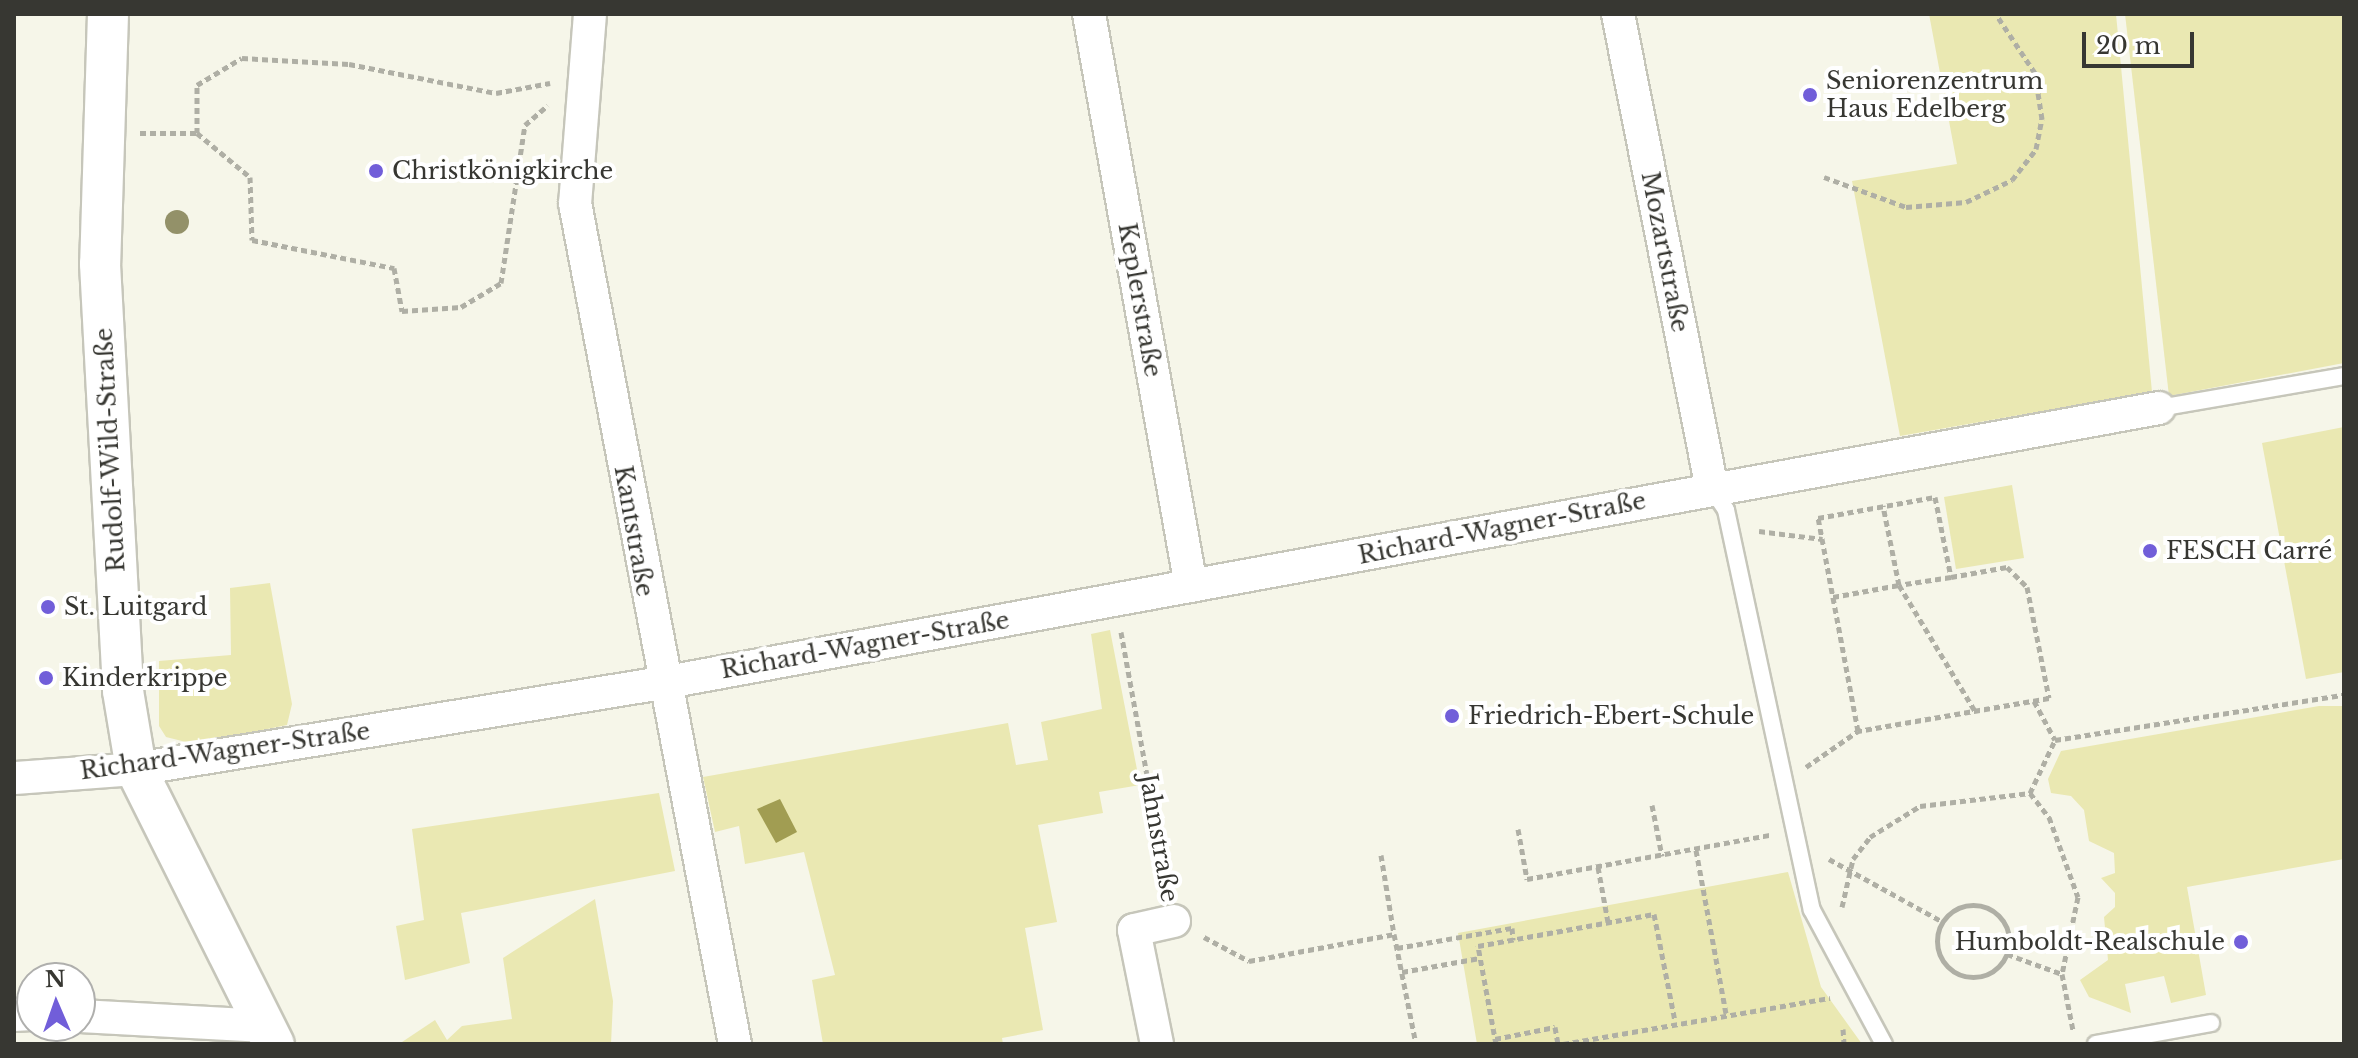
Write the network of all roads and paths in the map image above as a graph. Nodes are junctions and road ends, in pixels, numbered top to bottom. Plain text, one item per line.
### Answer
1 (108, 14) edge
2 (590, 14) edge
3 (1089, 14) edge
4 (1618, 14) edge
5 (1996, 14) edge
6 (583, 76) junction
7 (98, 133) junction
8 (197, 133) junction
9 (1824, 177) dead end
10 (2344, 376) edge
11 (2159, 408) joint
12 (1712, 489) junction
13 (1883, 506) junction
14 (1730, 527) junction
15 (1822, 539) junction
16 (1951, 577) junction
17 (1899, 585) junction
18 (1191, 586) junction
19 (1833, 597) junction
20 (1115, 600) junction
21 (662, 683) junction
22 (2344, 695) edge
23 (2034, 701) junction
24 (1975, 711) junction
25 (1858, 731) junction
26 (2055, 740) junction
27 (136, 769) junction
28 (14, 778) edge
29 (1785, 781) junction
30 (2030, 793) junction
31 (1652, 805) dead end
32 (1518, 829) dead end
33 (1794, 830) junction
34 (1696, 850) junction
35 (1381, 855) dead end
36 (1662, 856) junction
37 (1598, 867) junction
38 (1848, 875) junction
39 (1174, 921) junction
40 (1608, 922) junction
41 (1943, 922) junction
42 (1394, 934) junction
43 (1513, 940) junction
44 (1397, 948) junction
45 (2007, 954) junction
46 (1480, 958) junction
47 (1837, 966) junction
48 (1402, 972) junction
49 (2062, 974) junction
50 (1855, 994) junction
51 (1726, 1013) junction
52 (96, 1018) edge
53 (1675, 1021) junction
54 (2211, 1023) dead end
55 (270, 1035) edge
56 (1496, 1042) edge
57 (735, 1044) edge
58 (1157, 1044) edge
59 (1416, 1044) edge
60 (1561, 1044) edge
61 (1884, 1044) edge
62 (2076, 1044) edge
63 (2096, 1044) edge

1 - 7 street, Rudolf-Wild-Straße
2 - 6 street, Kantstraße
3 - 18 street, Keplerstraße
4 - 12 street, Mozartstraße
5 - 9 path
6 - 8 path
6 - 8 path
6 - 21 street, Kantstraße
7 - 8 path
7 - 27 street, Rudolf-Wild-Straße
10 - 11 lane
11 - 12 street, Richard-Wagner-Straße
12 - 14 lane
12 - 18 street, Richard-Wagner-Straße
13 - 15 path
13 - 16 path
13 - 17 path
14 - 15 path
14 - 29 lane
15 - 19 path
16 - 17 path
16 - 23 path
17 - 19 path
17 - 24 path
18 - 20 street, Richard-Wagner-Straße
19 - 25 path
20 - 21 street, Richard-Wagner-Straße
20 - 39 path, Jahnstraße
21 - 27 street, Richard-Wagner-Straße
21 - 57 street, Kantstraße
22 - 26 path
23 - 24 path
23 - 26 path
24 - 25 path
25 - 29 path
26 - 30 path
27 - 28 street, Richard-Wagner-Straße
27 - 55 street, Rudolf-Wild-Straße
29 - 33 lane
30 - 38 path
30 - 49 path
31 - 36 path
32 - 37 path
33 - 34 path
33 - 47 lane
34 - 36 path
34 - 51 path
35 - 42 path
36 - 37 path
37 - 40 path
38 - 41 path
38 - 47 path
39 - 42 path
39 - 58 street, Jahnstraße
40 - 43 path
40 - 53 path
41 - 45 path
41 - 45 path
42 - 44 path
43 - 44 path
43 - 46 path
44 - 48 path
45 - 49 path
46 - 48 path
46 - 56 path
47 - 50 lane
48 - 59 path
49 - 62 path
50 - 51 path
50 - 61 lane
51 - 53 path
52 - 55 street
53 - 60 path
54 - 63 lane
56 - 60 path

